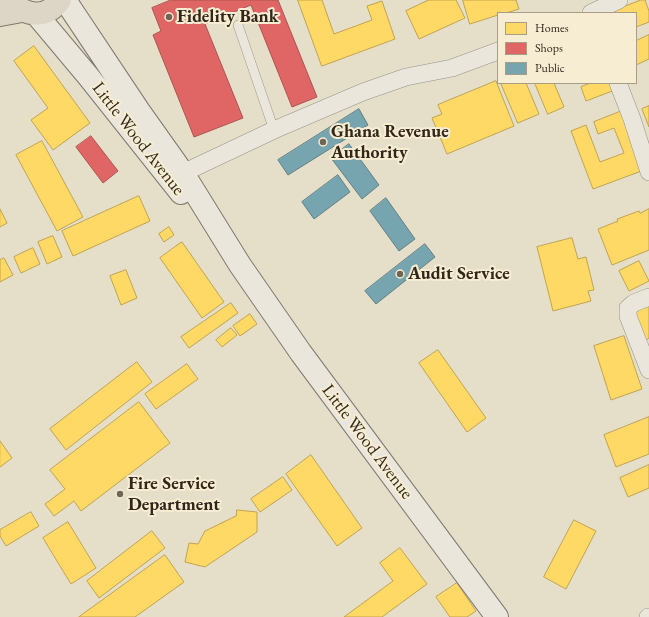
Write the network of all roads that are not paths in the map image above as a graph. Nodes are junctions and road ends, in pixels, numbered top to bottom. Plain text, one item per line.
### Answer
1 (60, 0) edge
2 (65, 0) edge
3 (619, 0) edge
4 (23, 8) edge
5 (593, 12) edge
6 (0, 15) edge
7 (238, 25) dead end
8 (497, 51) edge
9 (618, 84) edge
10 (274, 130) junction
11 (649, 172) edge
12 (183, 173) junction
13 (240, 266) junction
14 (649, 297) edge
15 (649, 370) edge
16 (497, 617) edge

1 - 4 main road
2 - 12 street, Little Wood Avenue
3 - 5 street
4 - 6 main road
4 - 13 street, Little Wood Avenue
7 - 10 lane
8 - 10 street
9 - 11 street
10 - 12 street
12 - 13 street, Little Wood Avenue
13 - 16 street, Little Wood Avenue
14 - 15 street

